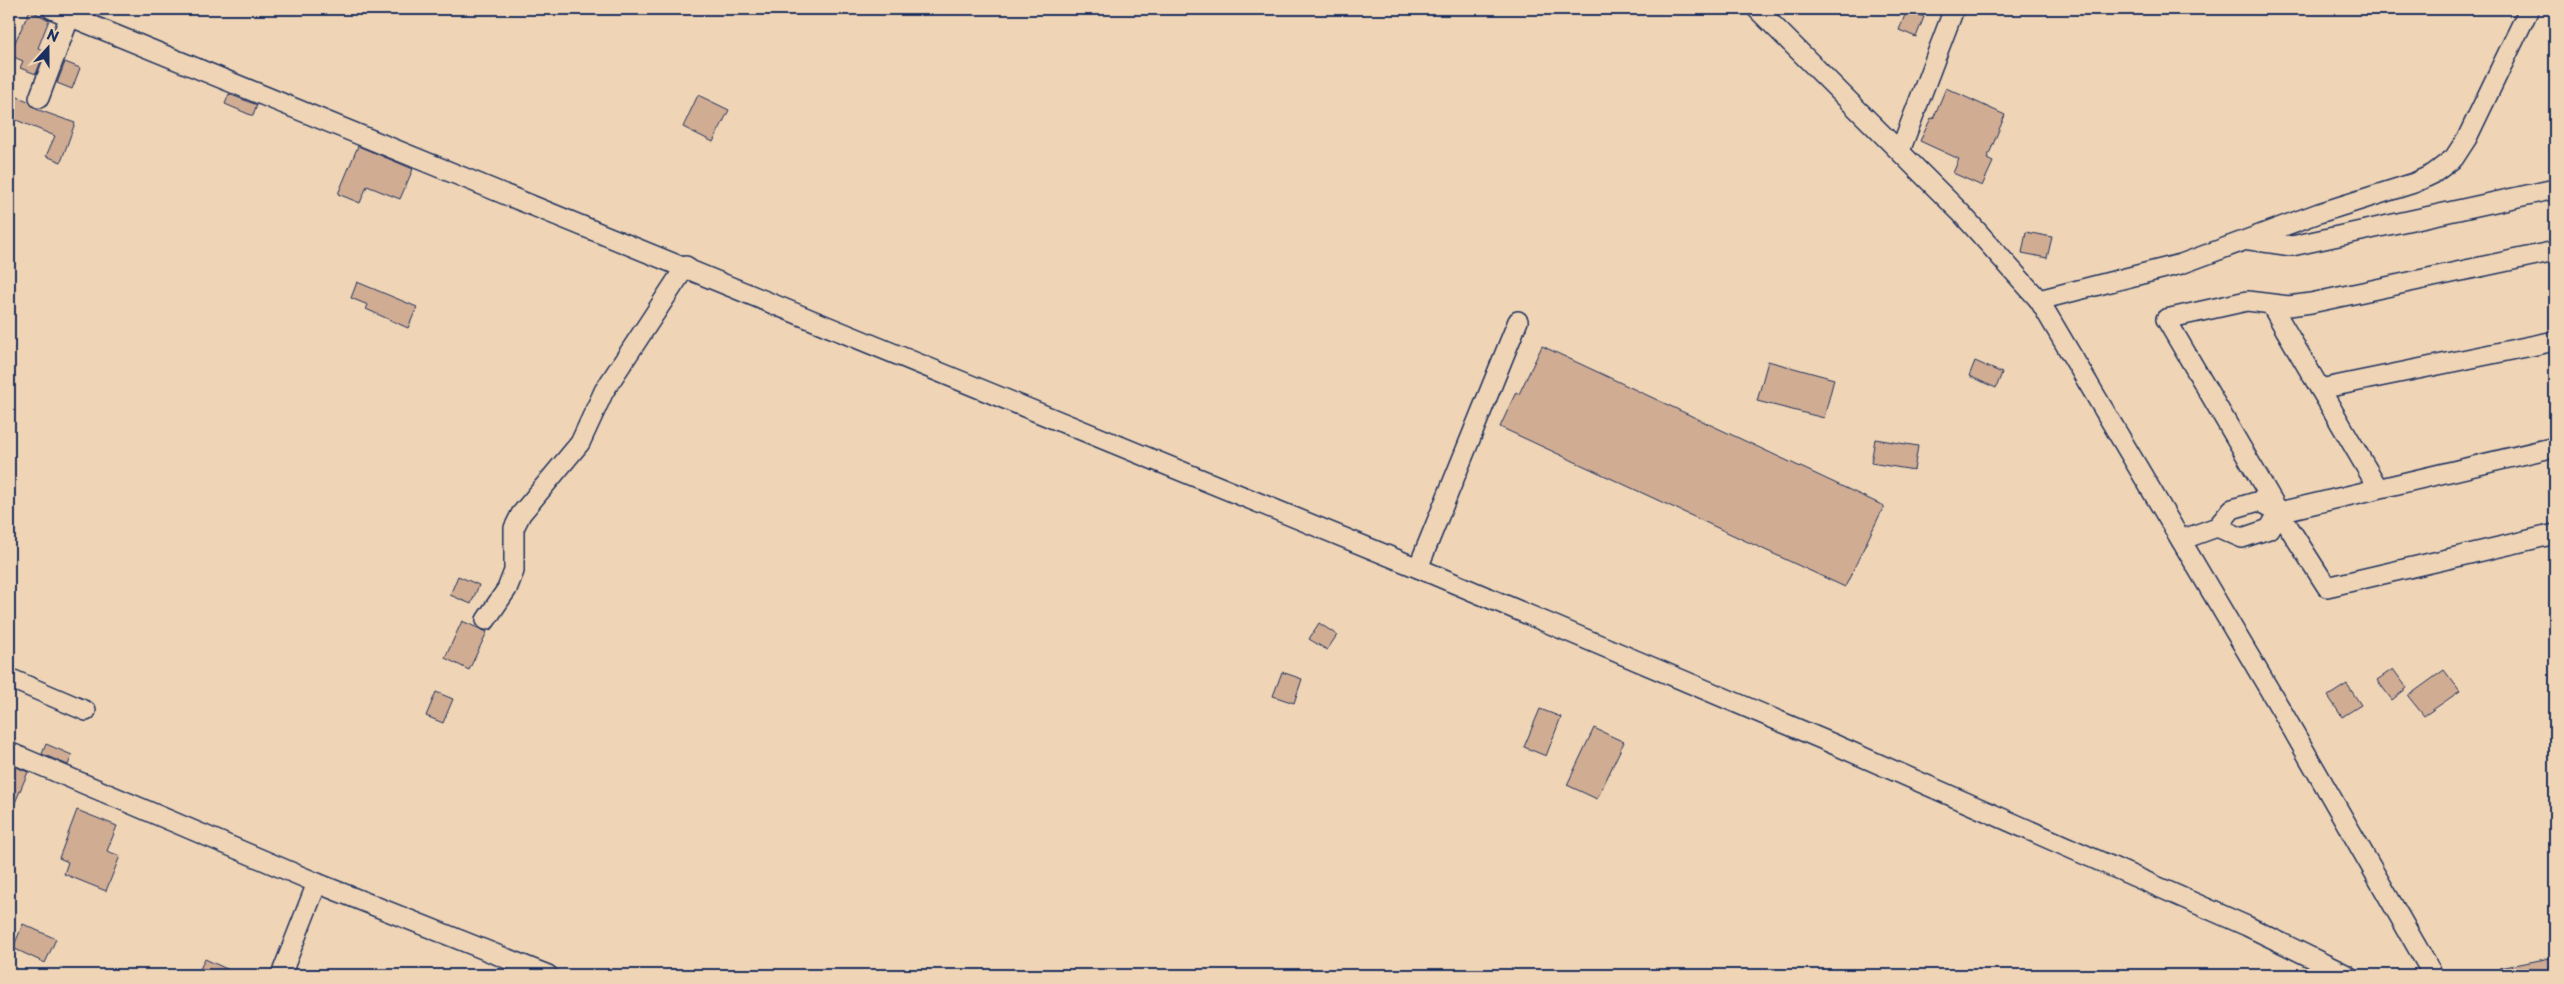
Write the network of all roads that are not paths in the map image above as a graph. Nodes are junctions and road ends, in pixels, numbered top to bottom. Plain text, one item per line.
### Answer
1 (52, 9) edge
2 (1757, 9) edge
3 (1954, 9) edge
4 (2529, 9) edge
5 (70, 16) junction
6 (39, 98) dead end
7 (1900, 151) junction
8 (2555, 189) edge
9 (2246, 240) junction
10 (2555, 252) edge
11 (686, 266) junction
12 (2039, 300) junction
13 (2270, 305) junction
14 (1518, 321) dead end
15 (2555, 340) edge
16 (2320, 389) junction
17 (2555, 447) edge
18 (2378, 488) junction
19 (2279, 512) junction
20 (2217, 527) junction
21 (2555, 534) edge
22 (2181, 540) junction
23 (1418, 568) junction
24 (486, 620) dead end
25 (9, 678) edge
26 (86, 711) dead end
27 (9, 752) edge
28 (316, 883) junction
29 (281, 975) edge
30 (548, 975) edge
31 (2347, 975) edge
32 (2433, 975) edge

1 - 5 street
2 - 7 street
3 - 7 street
4 - 9 street
5 - 6 street
5 - 11 street
7 - 12 street
8 - 9 street
9 - 12 street
10 - 13 street
11 - 23 street
11 - 24 street
12 - 22 street
13 - 16 street
13 - 19 street
14 - 23 street
15 - 16 street
16 - 18 street
17 - 18 street
18 - 19 street
19 - 20 street
19 - 20 street
19 - 21 street
20 - 22 street
22 - 32 street
23 - 31 street
25 - 26 street
27 - 28 street
28 - 29 street
28 - 30 street

